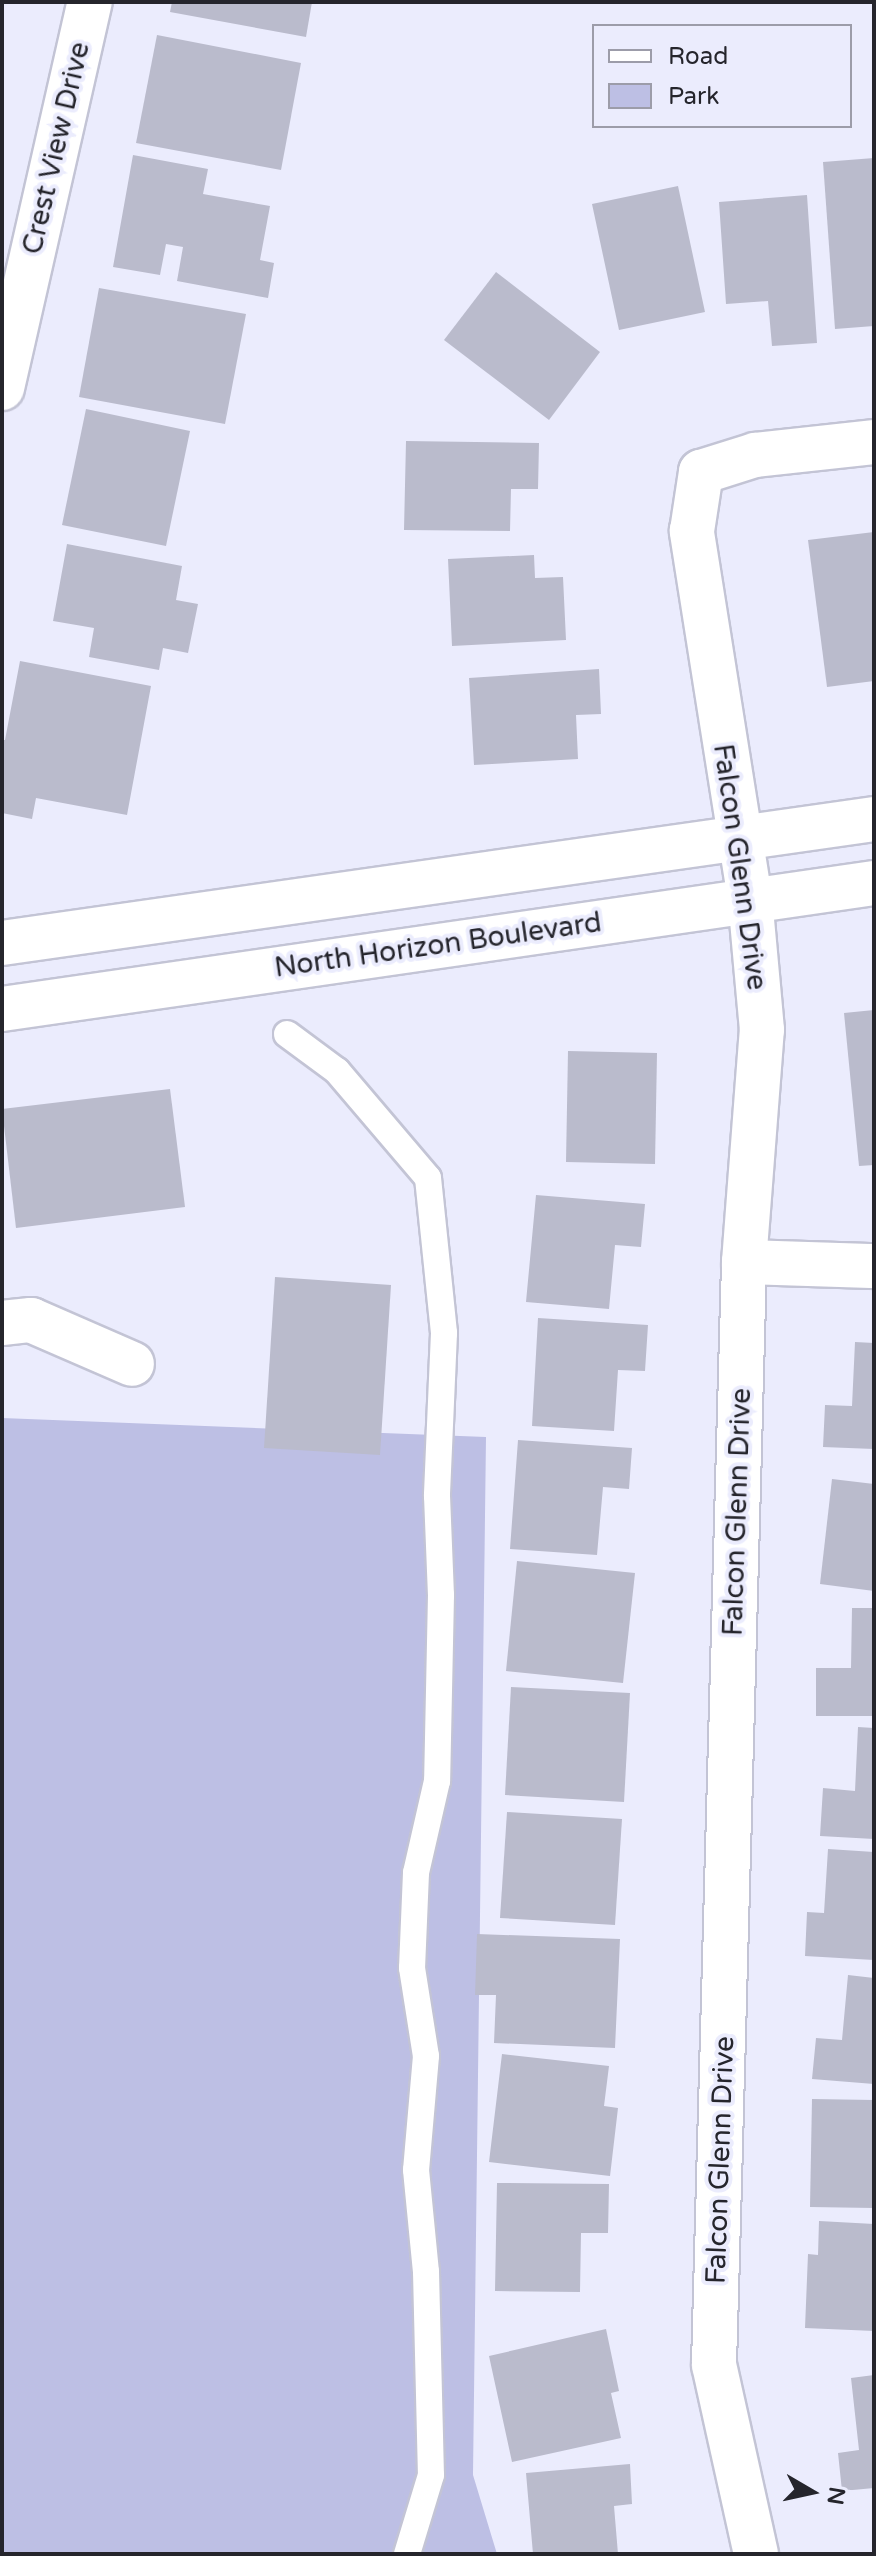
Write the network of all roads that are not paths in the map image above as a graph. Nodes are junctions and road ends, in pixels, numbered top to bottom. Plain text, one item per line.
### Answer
1 (90, 2) edge
2 (2, 388) edge
3 (874, 442) edge
4 (874, 819) edge
5 (738, 838) junction
6 (874, 883) edge
7 (750, 899) junction
8 (2, 943) edge
9 (2, 1009) edge
10 (287, 1034) dead end
11 (744, 1262) junction
12 (874, 1266) edge
13 (2, 1323) edge
14 (132, 1364) dead end
15 (407, 2554) edge
16 (756, 2554) edge

1 - 2 street, Crest View Drive
3 - 5 street, Falcon Glenn Drive
4 - 5 street
5 - 7 street, Falcon Glenn Drive
5 - 8 street
6 - 7 street, North Horizon Boulevard
7 - 9 street, North Horizon Boulevard
7 - 11 street, Falcon Glenn Drive
10 - 15 lane
11 - 12 street
11 - 16 street, Falcon Glenn Drive
13 - 14 street

